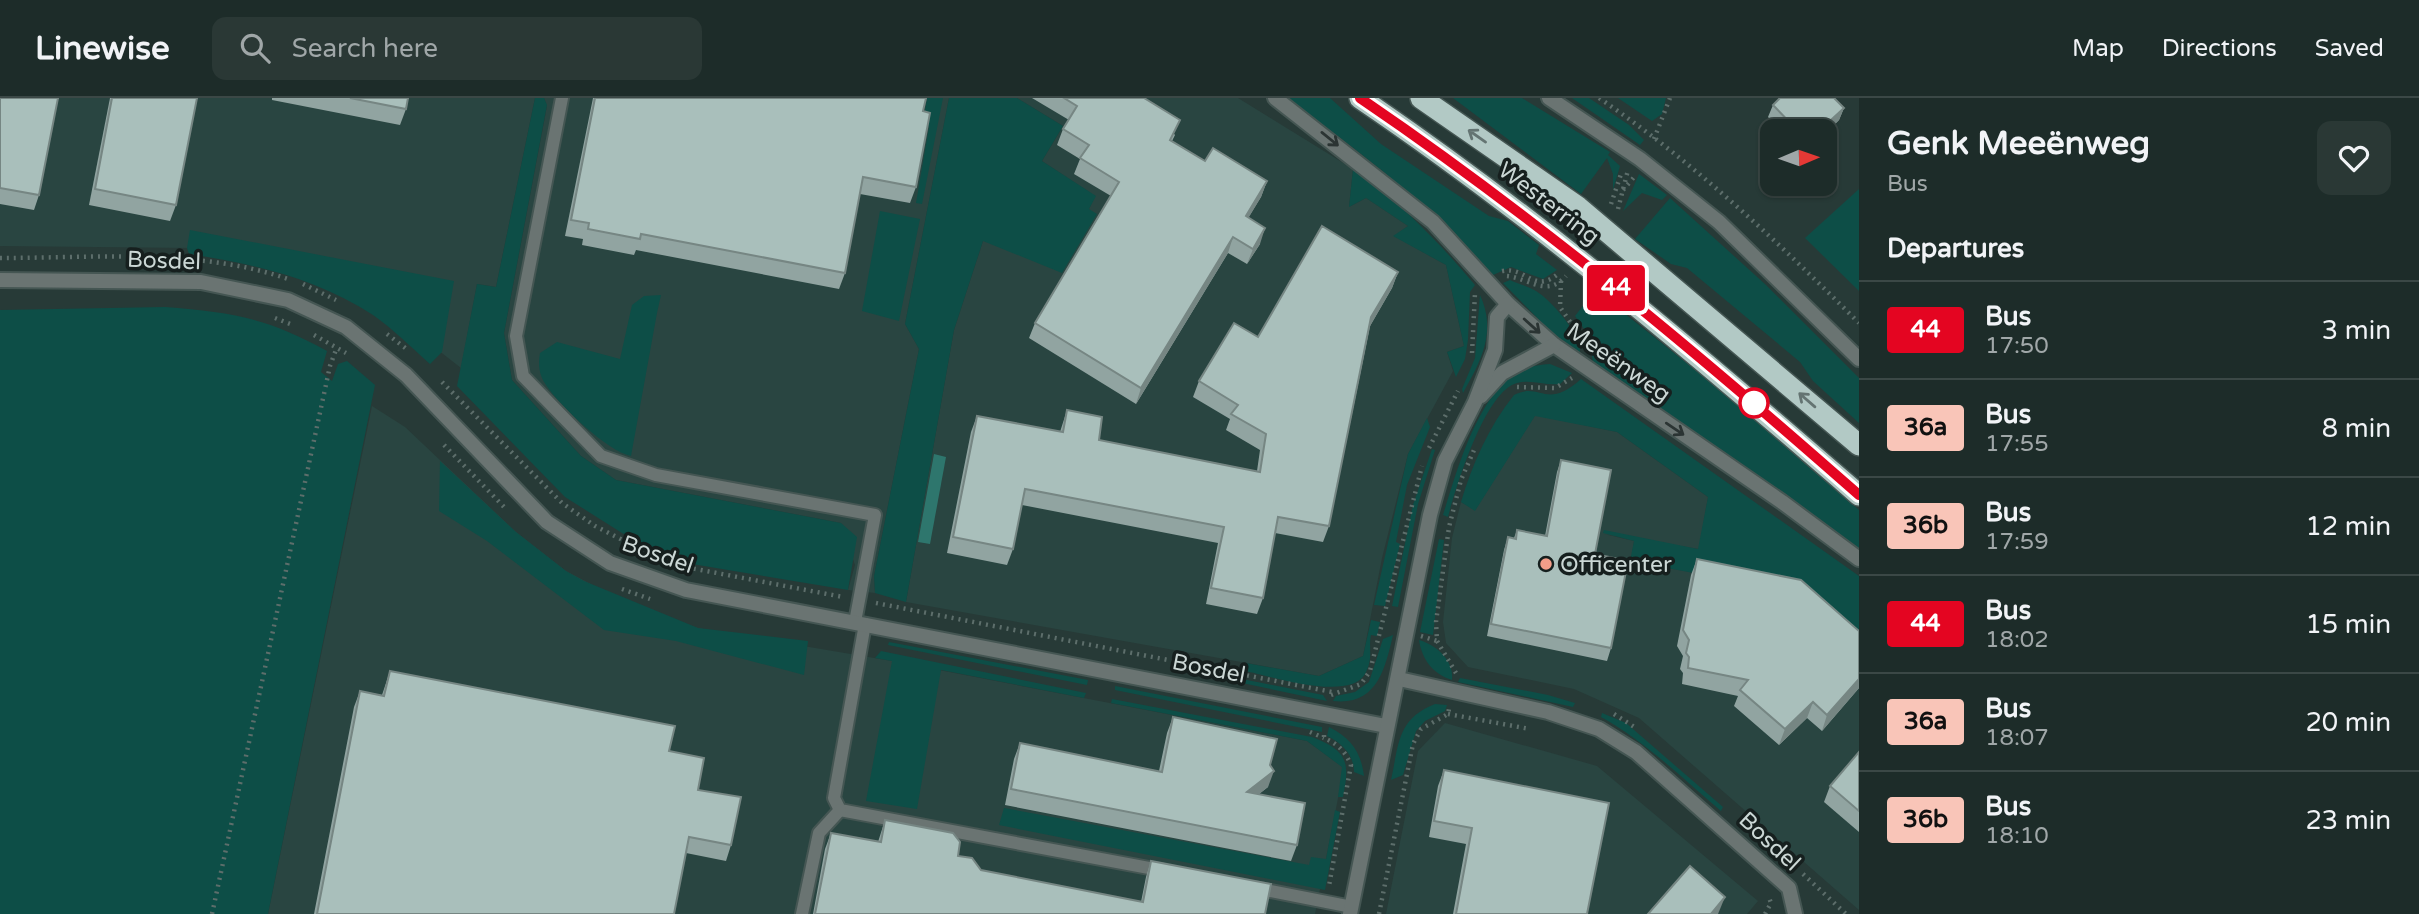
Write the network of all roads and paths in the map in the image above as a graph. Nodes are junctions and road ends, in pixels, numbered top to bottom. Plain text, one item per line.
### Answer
1 (562, 98) edge
2 (1275, 98) edge
3 (1360, 98) edge
4 (1421, 98) edge
5 (1549, 98) edge
6 (1599, 98) edge
7 (1671, 98) edge
8 (1655, 137) junction
9 (1650, 144) dead end
10 (1637, 172) dead end
11 (1623, 190) junction
12 (1611, 204) dead end
13 (1618, 209) dead end
14 (1560, 272) dead end
15 (0, 280) edge
16 (1508, 304) junction
17 (265, 314) dead end
18 (1859, 323) edge
19 (346, 327) junction
20 (1554, 345) junction
21 (337, 348) junction
22 (1587, 354) dead end
23 (353, 359) dead end
24 (1859, 359) edge
25 (1575, 375) dead end
26 (1507, 392) dead end
27 (1475, 402) junction
28 (436, 436) dead end
29 (1859, 445) edge
30 (1475, 446) dead end
31 (1859, 495) edge
32 (513, 516) dead end
33 (1859, 559) edge
34 (611, 584) dead end
35 (655, 600) dead end
36 (860, 623) junction
37 (1419, 636) dead end
38 (1437, 641) junction
39 (1399, 680) junction
40 (1455, 683) dead end
41 (1450, 706) dead end
42 (1448, 714) junction
43 (1326, 726) dead end
44 (1386, 726) junction
45 (1297, 729) dead end
46 (1543, 732) dead end
47 (1324, 738) junction
48 (840, 810) junction
49 (1183, 875) edge
50 (1238, 885) edge
51 (1759, 887) dead end
52 (1326, 902) junction
53 (1351, 910) edge
54 (212, 914) edge
55 (802, 914) edge
56 (1379, 914) edge
57 (1765, 914) edge
58 (1795, 914) edge

1 - 36 lane
2 -> 16 street, Meeënweg
3 - 31 highway, Westerring
29 -> 4 highway, Westerring
5 - 24 street
6 - 8 path
7 - 8 path
8 - 9 path
8 - 18 path
10 - 11 path
11 - 12 path
11 - 13 path
14 - 22 path
15 - 19 street, Bosdel
16 -> 20 street, Meeënweg
16 - 27 street
17 - 21 path
19 - 21 path
19 - 36 street, Bosdel
20 - 27 street
20 -> 33 street, Meeënweg
21 - 23 path
21 - 54 path
25 - 26 path
27 - 39 street
28 - 32 path
30 - 38 path
34 - 35 path
36 - 44 street, Bosdel
36 - 48 lane
37 - 38 path
38 - 40 path
39 - 44 street
39 - 58 street, Bosdel
41 - 42 path
42 - 46 path
42 - 56 path
43 - 47 path
44 - 53 street
45 - 47 path
47 - 52 path
48 - 49 lane
48 - 55 lane
50 - 52 lane
51 - 57 path
52 - 53 lane

